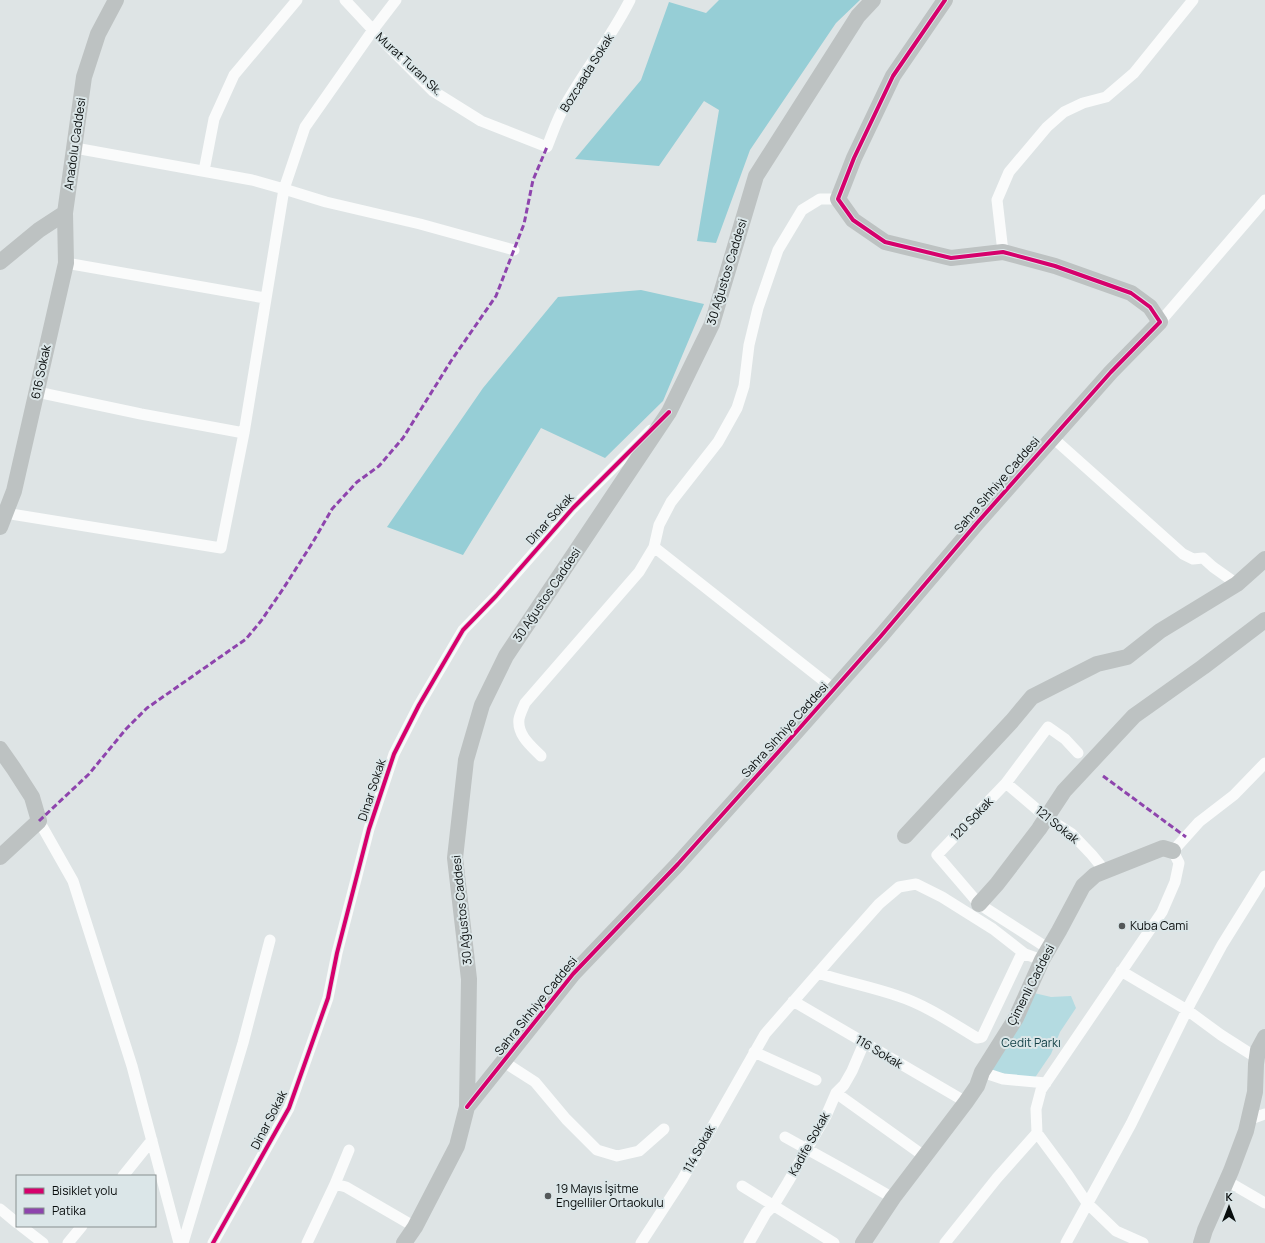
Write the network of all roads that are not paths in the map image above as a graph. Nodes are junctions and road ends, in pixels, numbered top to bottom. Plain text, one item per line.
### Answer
1 (116, 0) edge
2 (297, 0) edge
3 (346, 0) edge
4 (396, 0) edge
5 (630, 0) edge
6 (873, 0) edge
7 (945, 0) edge
8 (1193, 0) edge
9 (373, 30) junction
10 (547, 147) joint
11 (75, 148) junction
12 (204, 171) junction
13 (284, 189) junction
14 (838, 199) junction
15 (1265, 200) edge
16 (65, 213) junction
17 (514, 250) dead end
18 (1003, 252) junction
19 (0, 262) edge
20 (66, 263) junction
21 (265, 298) junction
22 (1160, 322) junction
23 (37, 392) junction
24 (669, 412) junction
25 (244, 433) junction
26 (1053, 438) junction
27 (3, 520) edge
28 (654, 548) junction
29 (1265, 559) edge
30 (1237, 584) junction
31 (1265, 620) edge
32 (834, 689) junction
33 (0, 749) edge
34 (1078, 753) dead end
35 (541, 756) dead end
36 (1265, 763) edge
37 (1006, 782) junction
38 (1047, 818) junction
39 (39, 820) junction
40 (905, 836) dead end
41 (1173, 851) junction
42 (0, 857) edge
43 (1105, 871) junction
44 (1265, 876) edge
45 (979, 904) junction
46 (270, 940) dead end
47 (1025, 954) junction
48 (1045, 955) junction
49 (1121, 971) junction
50 (818, 973) junction
51 (793, 1001) junction
52 (1187, 1010) junction
53 (1265, 1037) edge
54 (864, 1042) junction
55 (754, 1052) junction
56 (1257, 1058) junction
57 (504, 1062) junction
58 (982, 1072) junction
59 (816, 1080) dead end
60 (1046, 1083) junction
61 (836, 1092) junction
62 (966, 1102) junction
63 (467, 1107) junction
64 (1265, 1114) edge
65 (1248, 1120) junction
66 (664, 1130) dead end
67 (1036, 1134) junction
68 (785, 1137) dead end
69 (152, 1140) junction
70 (806, 1148) junction
71 (349, 1150) dead end
72 (924, 1156) junction
73 (124, 1175) edge
74 (1227, 1180) junction
75 (335, 1184) junction
76 (742, 1186) dead end
77 (892, 1198) junction
78 (1087, 1203) junction
79 (1265, 1204) edge
80 (774, 1205) junction
81 (0, 1209) edge
82 (16, 1221) edge
83 (23, 1227) edge
84 (81, 1227) edge
85 (415, 1227) junction
86 (43, 1243) edge
87 (68, 1243) edge
88 (180, 1243) edge
89 (183, 1243) edge
90 (213, 1243) edge
91 (306, 1243) edge
92 (404, 1243) edge
93 (641, 1243) edge
94 (749, 1243) edge
95 (834, 1243) edge
96 (863, 1243) edge
97 (945, 1243) edge
98 (1066, 1243) edge
99 (1143, 1243) edge
100 (1201, 1243) edge

1 - 11 street, Anadolu Caddesi
2 - 12 street
3 - 9 street, Murat Turan Sk.
4 - 9 street
5 - 10 street, Bozcaada Sokak
6 - 24 street, 30 Ağustos Caddesi
7 - 14 street
8 - 18 street
9 - 10 street, Murat Turan Sk.
9 - 13 street
11 - 12 street
11 - 16 street, Anadolu Caddesi
12 - 13 street
13 - 17 street
13 - 21 street
14 - 18 street
14 - 28 street
15 - 22 street
16 - 19 street
16 - 20 street, 616 Sokak
18 - 22 street
20 - 21 street
20 - 23 street, 616 Sokak
21 - 25 street
22 - 26 street, Sahra Sıhhiye Caddesi
23 - 25 street
23 - 27 street, 616 Sokak
24 - 63 street, 30 Ağustos Caddesi
24 - 90 street, Dinar Sokak
25 - 27 street
26 - 30 street
26 - 32 street, Sahra Sıhhiye Caddesi
28 - 32 street
28 - 35 street
29 - 30 street
30 - 40 street
31 - 38 street
32 - 57 street, Sahra Sıhhiye Caddesi
33 - 39 street
34 - 37 street, 120 Sokak
36 - 41 street
37 - 38 street, 121 Sokak
37 - 45 street, 120 Sokak
38 - 43 street, 121 Sokak
38 - 45 street
39 - 42 street
39 - 69 street
41 - 43 street, Çimenli Caddesi
41 - 49 street
43 - 48 street, Çimenli Caddesi
44 - 52 street
45 - 48 street
46 - 89 street
47 - 48 street, 114 Sokak
47 - 50 street, 114 Sokak
47 - 50 street
48 - 58 street, Çimenli Caddesi
49 - 52 street
49 - 60 street
50 - 51 street, 114 Sokak
51 - 54 street, 116 Sokak
51 - 55 street, 114 Sokak
52 - 56 street
52 - 78 street
53 - 56 street
54 - 61 street, Kadife Sokak
54 - 62 street, 116 Sokak
55 - 59 street
55 - 93 street, 114 Sokak
56 - 65 street
57 - 63 street, Sahra Sıhhiye Caddesi
57 - 66 street
58 - 60 street
58 - 62 street, Çimenli Caddesi
60 - 67 street
61 - 70 street, Kadife Sokak
61 - 72 street
62 - 72 street, Çimenli Caddesi
63 - 85 street, 30 Ağustos Caddesi
64 - 65 street
65 - 74 street
67 - 78 street
67 - 97 street
68 - 70 street
69 - 73 street
69 - 88 street
70 - 77 street
70 - 80 street, Kadife Sokak
71 - 75 street
72 - 77 street, Çimenli Caddesi
74 - 79 street
74 - 100 street
75 - 85 street
75 - 91 street
76 - 80 street
77 - 96 street, Çimenli Caddesi
78 - 98 street
78 - 99 street
80 - 94 street, Kadife Sokak
80 - 95 street
81 - 82 street
83 - 86 street
84 - 87 street
85 - 92 street, 30 Ağustos Caddesi

